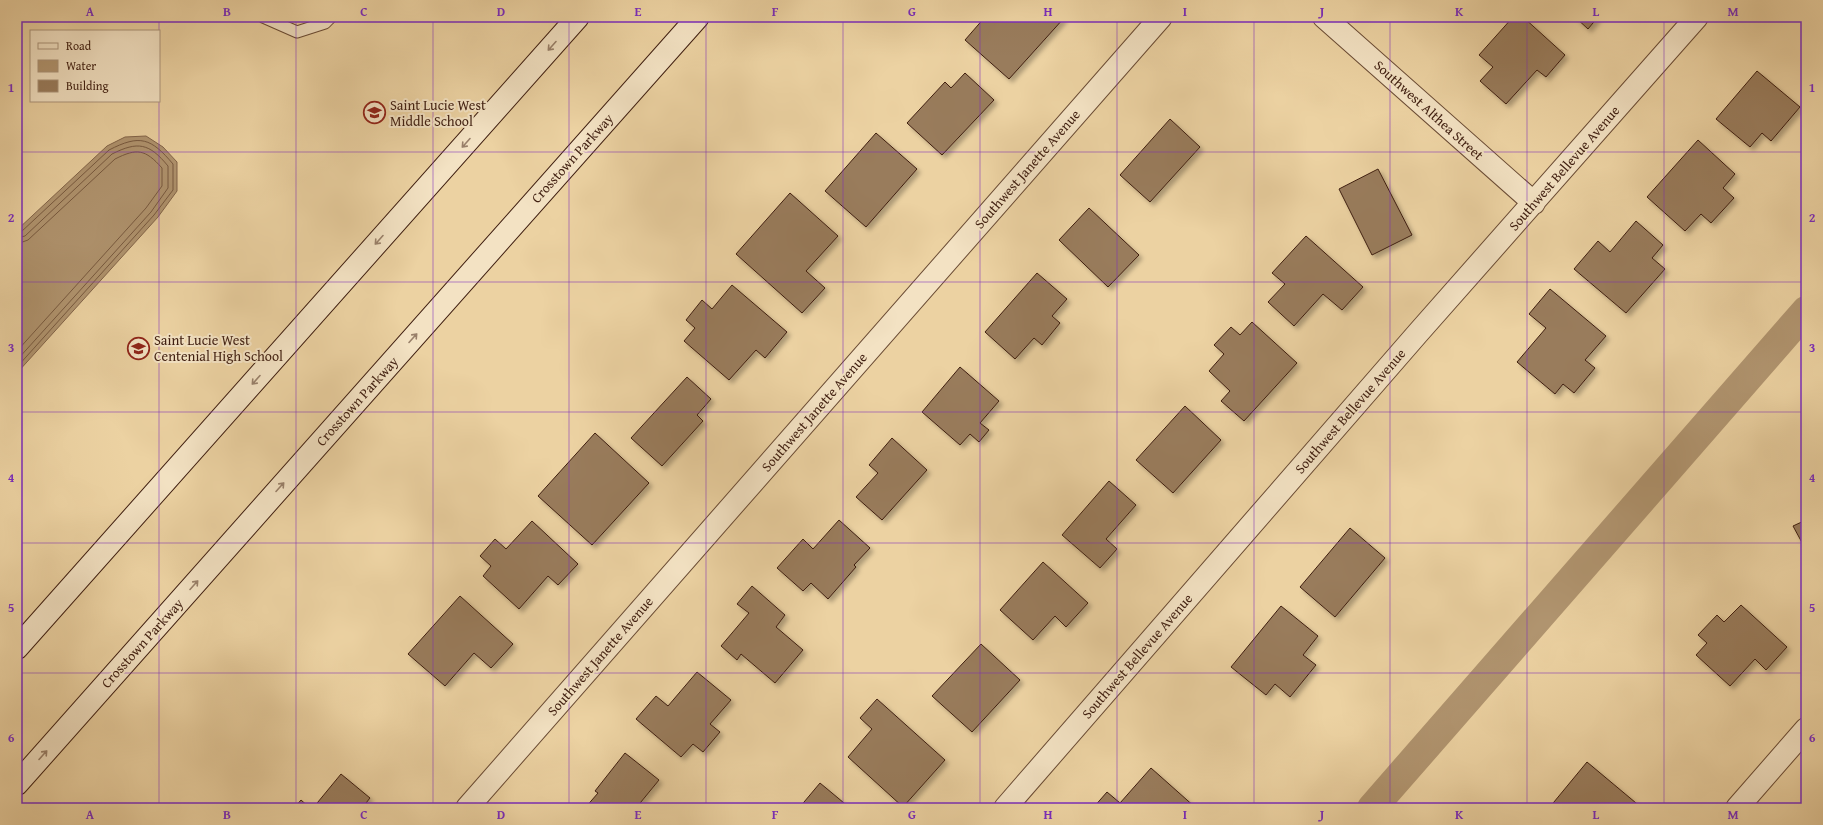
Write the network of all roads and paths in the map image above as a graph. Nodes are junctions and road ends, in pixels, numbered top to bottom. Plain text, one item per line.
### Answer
1 (263, 17) edge
2 (331, 17) edge
3 (578, 17) edge
4 (698, 17) edge
5 (1161, 17) edge
6 (1324, 17) edge
7 (1697, 17) edge
8 (1534, 203) junction
9 (17, 648) edge
10 (1806, 729) edge
11 (17, 784) edge
12 (467, 808) edge
13 (1005, 808) edge
14 (1737, 808) edge

1 - 2 lane
3 -> 9 street
11 -> 4 street, Crosstown Parkway
5 - 12 street, Southwest Janette Avenue
6 - 8 street, Southwest Althea Street
7 - 8 street, Southwest Bellevue Avenue
8 - 13 street, Southwest Bellevue Avenue
10 - 14 street

